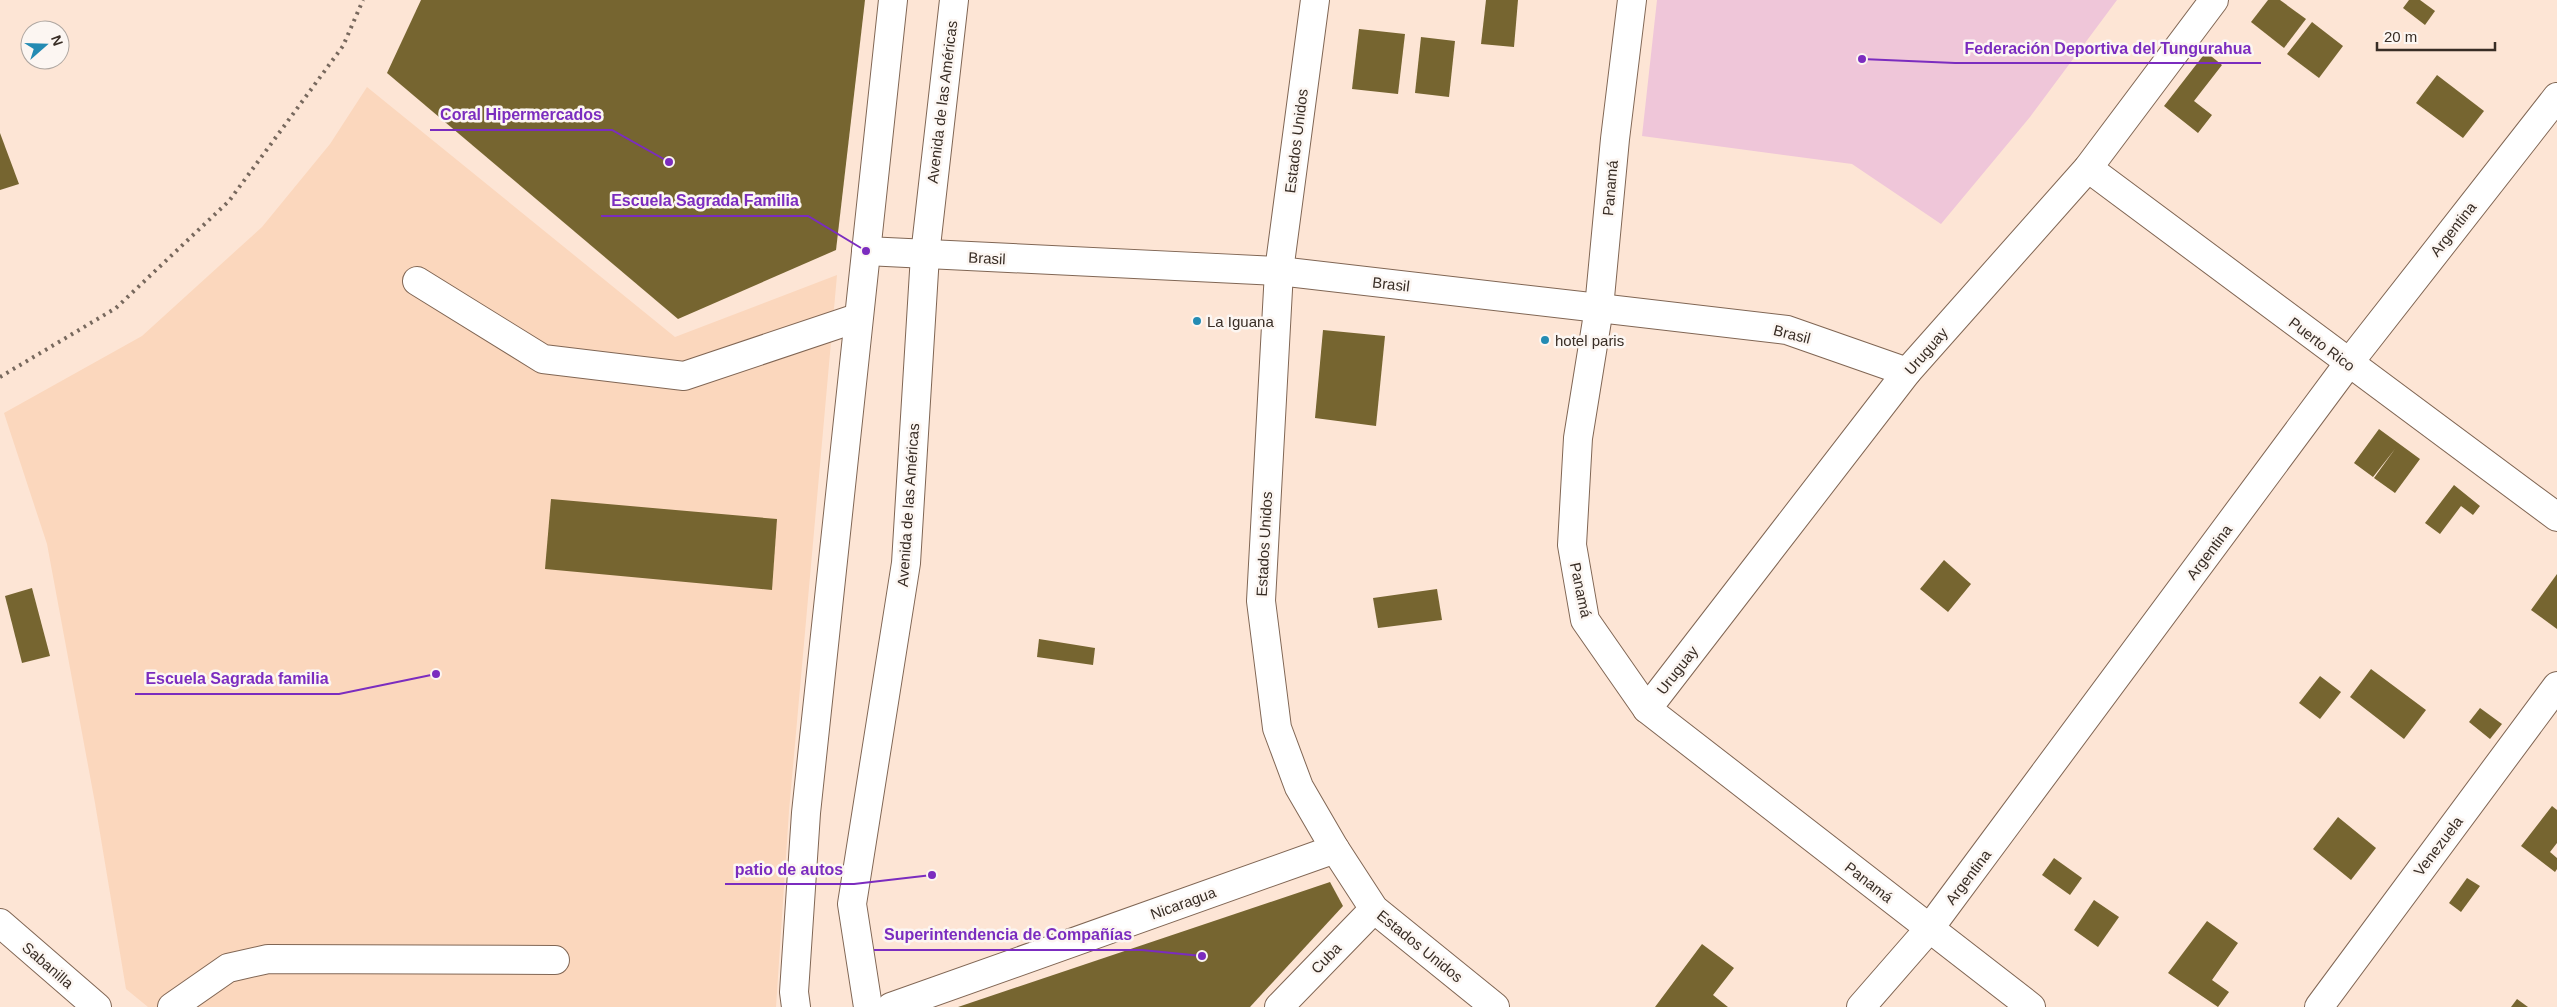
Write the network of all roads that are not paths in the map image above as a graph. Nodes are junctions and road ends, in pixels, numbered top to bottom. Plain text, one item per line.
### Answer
1 (893, 0) edge
2 (954, 0) edge
3 (1315, 0) edge
4 (1632, 0) edge
5 (2214, 0) edge
6 (2557, 97) edge
7 (2088, 168) junction
8 (866, 251) junction
9 (925, 255) junction
10 (1279, 271) junction
11 (417, 281) dead end
12 (1599, 308) junction
13 (858, 318) junction
14 (2348, 364) junction
15 (1906, 372) junction
16 (2557, 517) edge
17 (2557, 686) edge
18 (1647, 709) junction
19 (1335, 849) junction
20 (1374, 909) junction
21 (0, 923) edge
22 (1930, 929) junction
23 (555, 960) dead end
24 (97, 1007) edge
25 (172, 1007) edge
26 (796, 1007) edge
27 (868, 1007) edge
28 (891, 1007) edge
29 (1279, 1007) edge
30 (1496, 1007) edge
31 (1861, 1007) edge
32 (2031, 1007) edge
33 (2319, 1007) edge

1 - 8 street
2 - 9 street, Avenida de las Américas
3 - 10 street, Estados Unidos
4 - 12 street, Panamá
5 - 7 street, Uruguay
6 - 14 street, Argentina
7 - 14 street, Puerto Rico
7 - 15 street, Uruguay
8 - 9 street, Brasil
8 - 13 street
9 - 10 street, Brasil
9 - 27 street, Avenida de las Américas
10 - 12 street, Brasil
10 - 19 street, Estados Unidos
11 - 13 street
12 - 15 street, Brasil
12 - 18 street, Panamá
13 - 26 street
14 - 16 street, Puerto Rico
14 - 22 street, Argentina
15 - 18 street, Uruguay
17 - 33 street, Venezuela
18 - 22 street, Panamá
19 - 20 street, Estados Unidos
19 - 28 street, Nicaragua
20 - 29 street, Cuba
20 - 30 street, Estados Unidos
21 - 24 street, Sabanilla
22 - 31 street, Argentina
22 - 32 street, Panamá
23 - 25 street

